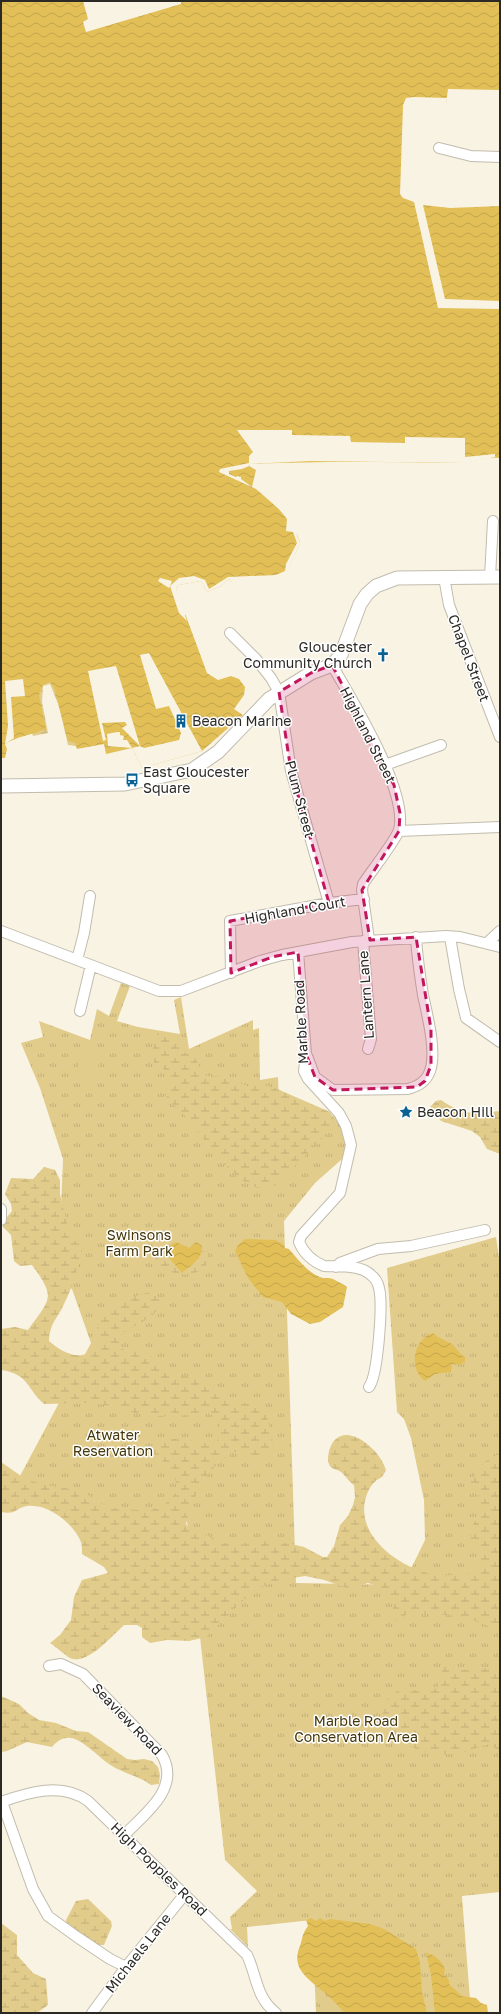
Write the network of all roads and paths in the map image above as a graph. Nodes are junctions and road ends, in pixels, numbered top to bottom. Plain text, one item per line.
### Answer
1 (439, 148) dead end
2 (500, 157) edge
3 (493, 520) dead end
4 (444, 577) junction
5 (495, 577) edge
6 (230, 633) dead end
7 (332, 665) junction
8 (280, 692) junction
9 (500, 737) edge
10 (441, 746) dead end
11 (385, 765) junction
12 (1, 786) edge
13 (500, 827) edge
14 (399, 831) junction
15 (90, 896) dead end
16 (364, 899) junction
17 (328, 903) junction
18 (1, 931) edge
19 (500, 931) edge
20 (416, 937) junction
21 (450, 937) junction
22 (366, 941) junction
23 (487, 944) junction
24 (500, 947) edge
25 (298, 952) junction
26 (77, 960) junction
27 (91, 965) junction
28 (232, 973) junction
29 (80, 1011) dead end
30 (500, 1042) edge
31 (368, 1049) dead end
32 (306, 1054) junction
33 (1, 1209) edge
34 (1, 1220) edge
35 (485, 1230) dead end
36 (336, 1267) junction
37 (369, 1388) dead end
38 (49, 1666) dead end
39 (2, 1802) edge
40 (124, 1835) junction
41 (185, 1894) junction
42 (126, 1967) junction
43 (92, 2013) edge
44 (276, 2013) edge

1 - 2 street
3 - 5 street
4 - 5 main road
4 - 7 main road
4 - 9 street, Chapel Street
6 - 8 street
7 - 8 main road
7 - 11 street, Highland Street
8 - 12 main road
8 - 17 street, Plum Street
10 - 11 street
11 - 14 street, Highland Street
13 - 14 street
14 - 16 street
15 - 26 street
16 - 17 street, Highland Court
16 - 22 street
17 - 28 street, Highland Court
18 - 26 street
19 - 23 street
20 - 21 street
20 - 22 street
20 - 32 street
21 - 23 street
21 - 30 street
22 - 25 street
22 - 31 street, Lantern Lane
23 - 24 street
25 - 28 street
25 - 32 street, Marble Road
26 - 27 street
27 - 28 street
27 - 29 street
32 - 36 street, Marble Road
33 - 34 street
35 - 36 street
36 - 37 street, Marble Road
38 - 40 street, Seaview Road
39 - 40 street, High Popples Road
39 - 42 street
40 - 41 street, High Popples Road
41 - 42 street, Michaels Lane
41 - 44 street, High Popples Road
42 - 43 street, Michaels Lane

